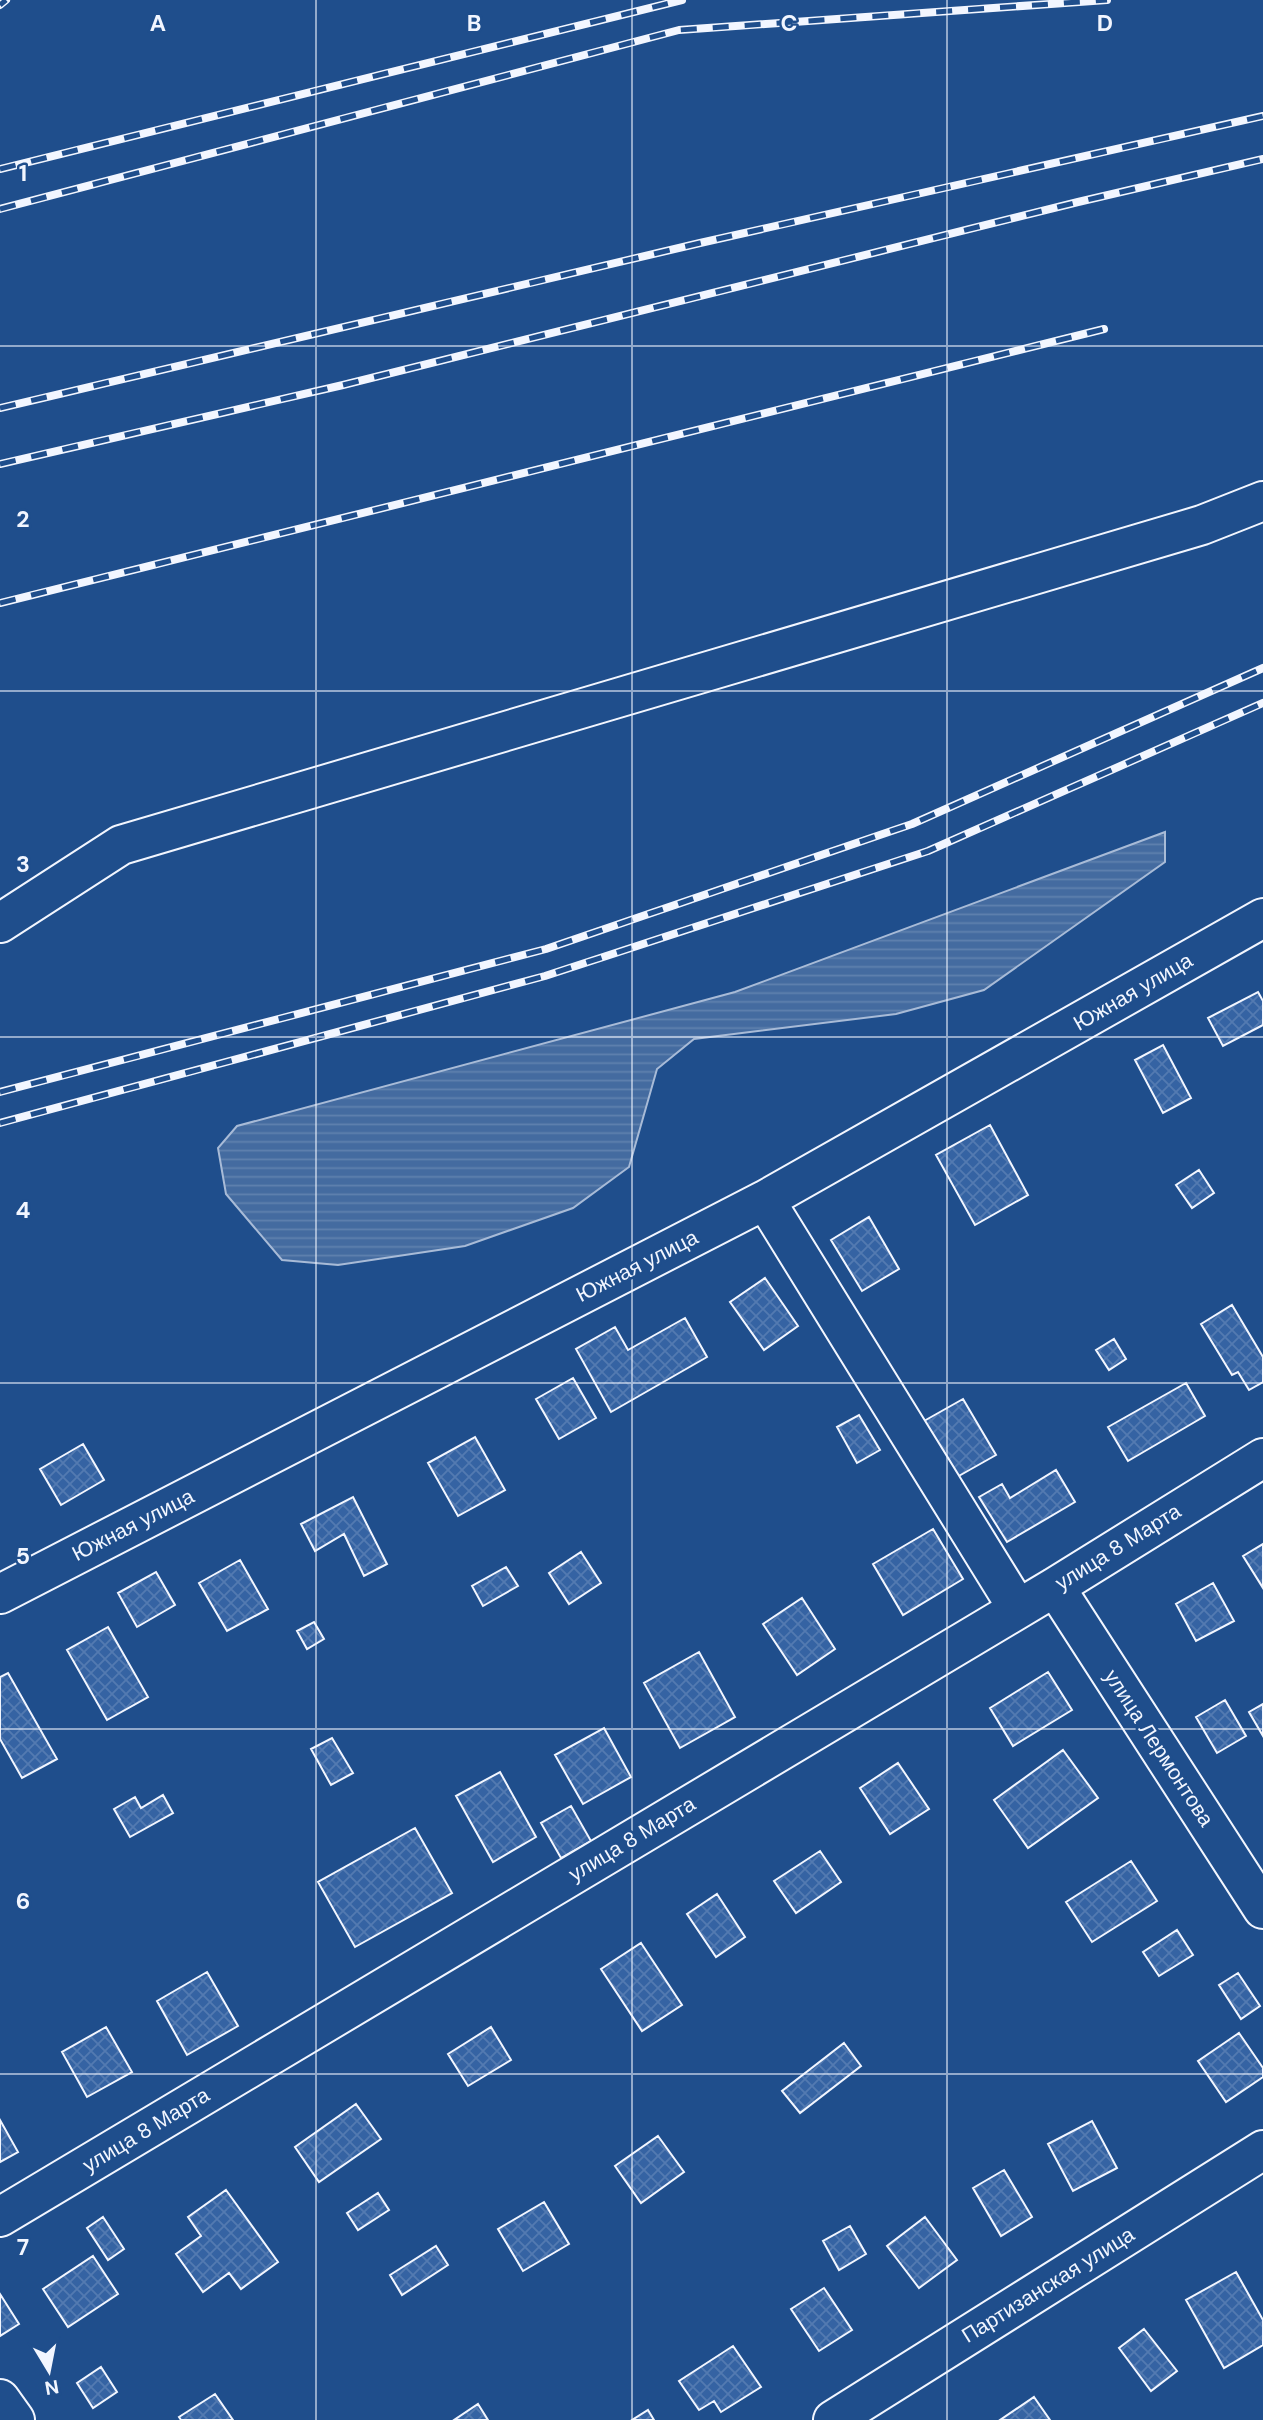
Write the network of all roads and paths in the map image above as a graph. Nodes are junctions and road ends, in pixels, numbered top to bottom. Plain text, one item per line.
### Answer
1 (1263, 501) edge
2 (1263, 918) edge
3 (0, 923) edge
4 (765, 1200) junction
5 (1263, 1458) edge
6 (1055, 1587) junction
7 (0, 1594) edge
8 (1018, 1609) junction
9 (1263, 1909) edge
10 (1263, 2150) edge
11 (0, 2217) edge
12 (0, 2399) edge
13 (15, 2420) edge
14 (833, 2420) edge

1 - 3 street
2 - 4 street, Южная улица
4 - 7 street, Южная улица
4 - 8 street
5 - 6 street, улица 8 Марта
6 - 8 street, улица 8 Марта
6 - 9 street, улица Лермонтова
8 - 11 street, улица 8 Марта
10 - 14 street, Партизанская улица
12 - 13 street

